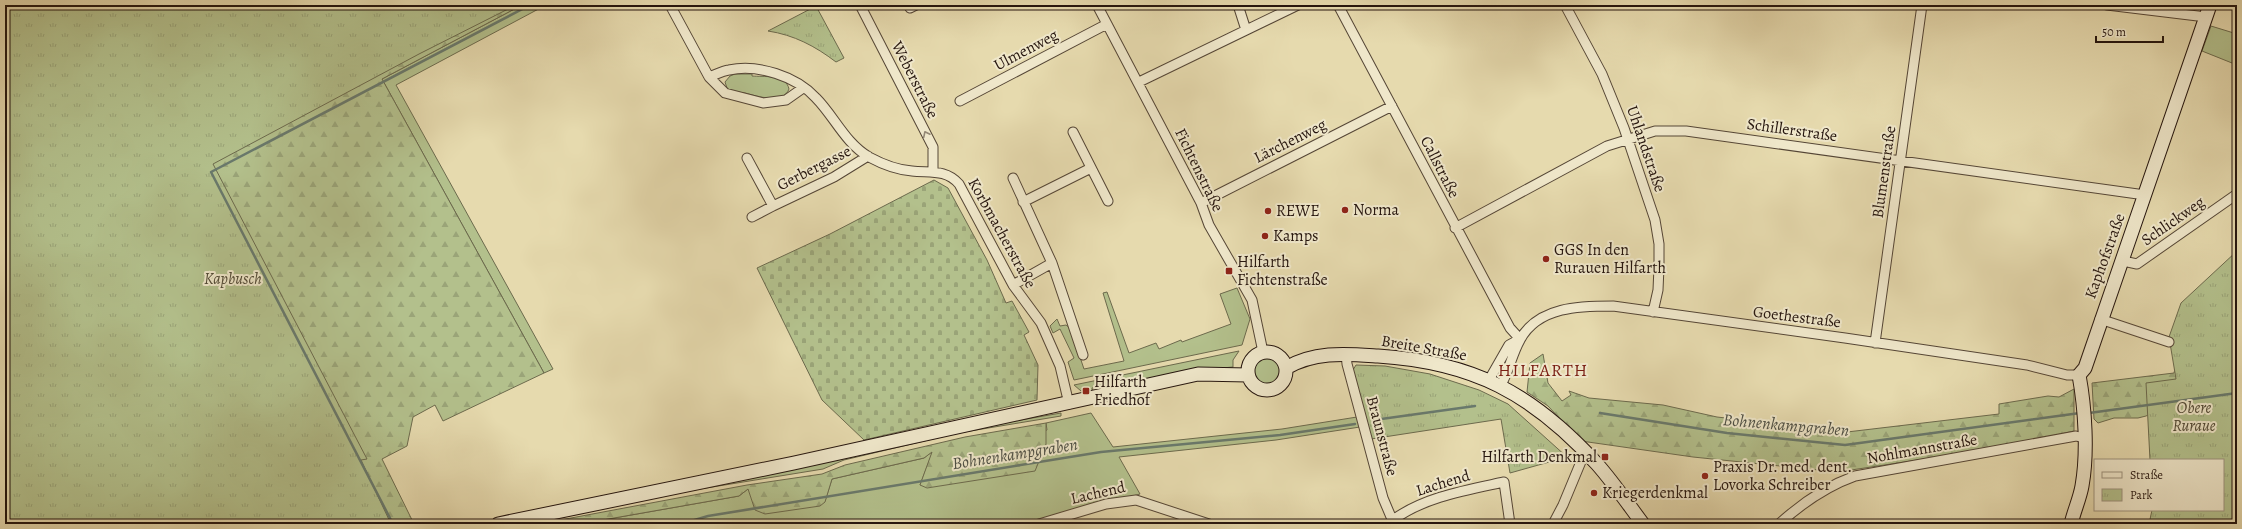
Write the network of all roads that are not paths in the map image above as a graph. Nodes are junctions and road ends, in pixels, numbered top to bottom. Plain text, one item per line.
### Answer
1 (670, 5) edge
2 (860, 5) edge
3 (1097, 5) edge
4 (1238, 5) edge
5 (1298, 5) edge
6 (1338, 5) edge
7 (1565, 5) edge
8 (1922, 5) edge
9 (2107, 5) edge
10 (2208, 11) edge
11 (1107, 24) junction
12 (1246, 30) junction
13 (709, 77) junction
14 (1139, 82) junction
15 (803, 88) junction
16 (960, 102) dead end
17 (1392, 106) junction
18 (1073, 132) dead end
19 (1628, 140) junction
20 (868, 156) junction
21 (747, 158) dead end
22 (1900, 160) junction
23 (1091, 168) junction
24 (933, 171) junction
25 (1013, 178) dead end
26 (2237, 194) edge
27 (2145, 195) junction
28 (1108, 201) dead end
29 (1023, 202) junction
30 (1201, 203) junction
31 (773, 206) junction
32 (752, 217) dead end
33 (1454, 228) junction
34 (2123, 261) junction
35 (1052, 263) junction
36 (1013, 285) junction
37 (1653, 312) junction
38 (2100, 319) junction
39 (1520, 340) junction
40 (2169, 342) dead end
41 (1874, 343) junction
42 (1263, 352) junction
43 (1346, 354) junction
44 (1083, 355) dead end
45 (1286, 368) junction
46 (1248, 375) junction
47 (2079, 375) junction
48 (1495, 383) junction
49 (1069, 404) junction
50 (2084, 438) junction
51 (1585, 452) junction
52 (1394, 522) edge
53 (498, 524) edge
54 (1039, 524) edge
55 (1209, 524) edge
56 (1510, 524) edge
57 (1553, 524) edge
58 (1642, 524) edge
59 (1779, 524) edge
60 (2071, 524) edge

1 - 13 street
24 -> 2 street, Weberstraße
3 - 11 street, Fichtenstraße
4 - 12 street
5 - 12 street
6 - 17 street, Callstraße
7 - 19 street, Uhlandstraße
8 - 22 street, Blumenstraße
9 - 10 street
10 - 27 main road, Kaphofstraße
11 - 14 street, Fichtenstraße
11 - 16 street, Ulmenweg
12 - 14 street
13 - 15 street, Korbmacherstraße
13 - 15 street
14 - 30 street, Fichtenstraße
15 - 20 street, Korbmacherstraße
17 - 30 street, Lärchenweg
17 - 33 street, Callstraße
18 - 23 street
19 - 22 street, Schillerstraße
19 - 33 street, Schillerstraße
19 - 37 street, Uhlandstraße
20 - 24 street, Korbmacherstraße
20 - 31 street, Gerbergasse
21 - 31 street, Gerbergasse
22 - 27 street, Schillerstraße
22 - 41 street, Blumenstraße
23 - 28 street
23 - 29 street
24 - 36 street, Korbmacherstraße
25 - 29 street
26 - 34 street, Schlickweg
27 - 34 main road, Kaphofstraße
29 - 35 street
30 - 42 street, Fichtenstraße
31 - 32 street, Gerbergasse
33 - 39 street, Callstraße
34 - 38 main road, Kaphofstraße
35 - 36 street
35 - 44 street
36 - 49 street, Korbmacherstraße
37 - 39 street, Goethestraße
37 - 41 street, Goethestraße
38 - 40 street
38 - 47 main road, Kaphofstraße
39 - 48 street, Goethestraße
39 - 48 street, Goethestraße
41 - 47 street, Goethestraße
42 - 45 main road
42 - 46 main road
43 - 45 main road, Breite Straße
43 - 48 main road, Breite Straße
43 - 52 street, Braunstraße
45 - 46 main road
46 - 49 main road
47 - 50 main road
48 - 51 main road, Breite Straße
49 - 53 main road
50 - 59 street, Nohlmannstraße
50 - 60 main road
51 - 57 street
51 - 58 main road, Breite Straße
52 - 56 street, Lachend
54 - 55 street, Lachend

